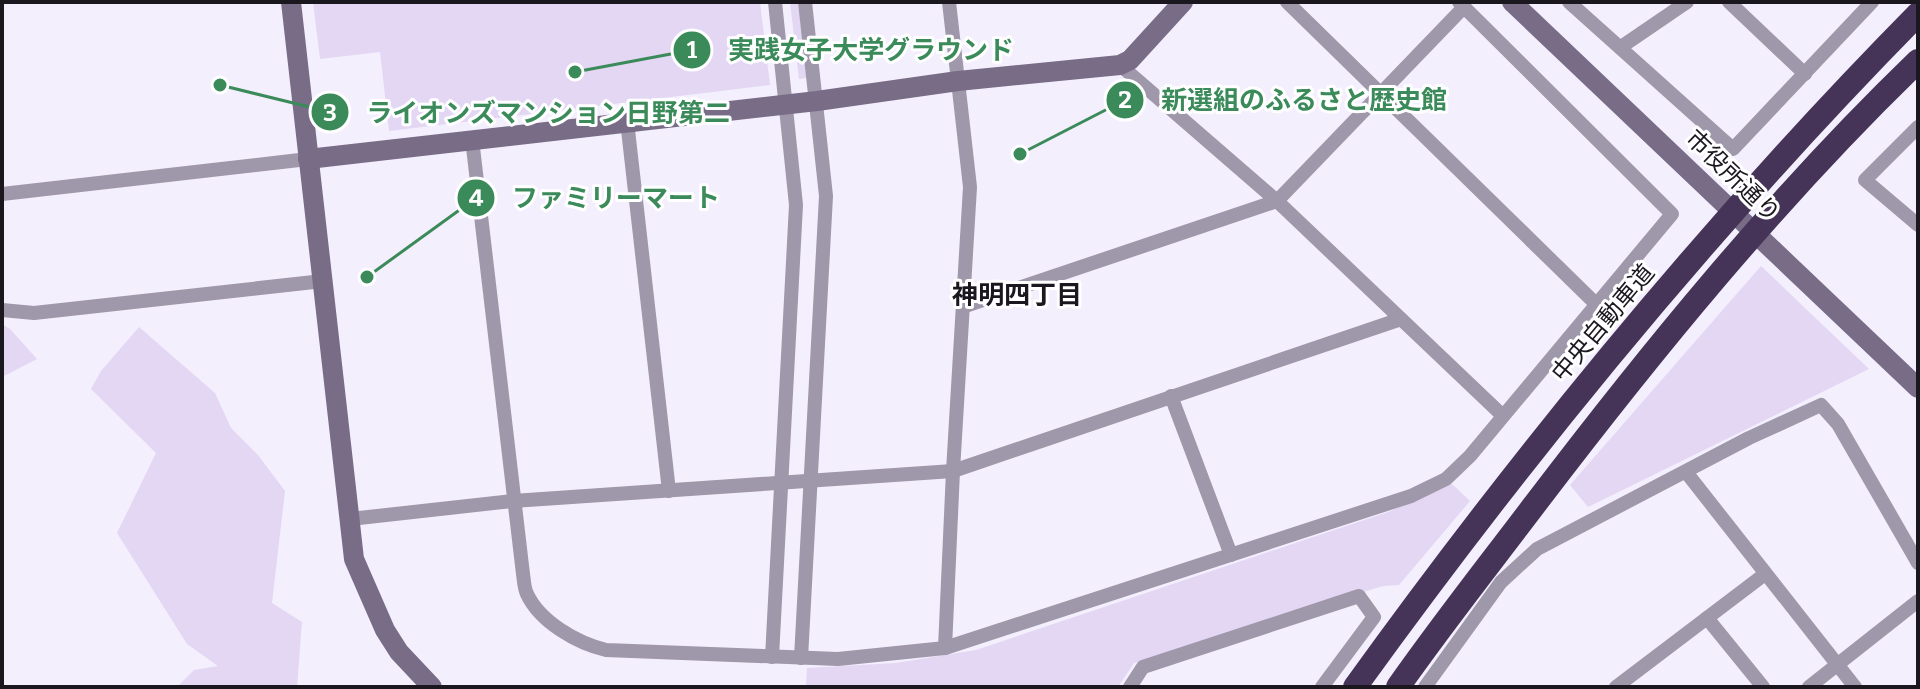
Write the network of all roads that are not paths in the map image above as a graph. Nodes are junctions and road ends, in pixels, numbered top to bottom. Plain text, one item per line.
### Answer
1 (291, 2) edge
2 (775, 2) edge
3 (805, 2) edge
4 (949, 2) edge
5 (1183, 2) edge
6 (1287, 2) edge
7 (1512, 2) edge
8 (1569, 2) edge
9 (1687, 2) edge
10 (1729, 2) edge
11 (1872, 2) edge
12 (1462, 5) edge
13 (1918, 14) edge
14 (1621, 47) junction
15 (1918, 61) edge
16 (1120, 65) junction
17 (1805, 74) junction
18 (958, 81) junction
19 (1381, 94) junction
20 (817, 101) junction
21 (787, 104) junction
22 (627, 121) junction
23 (1918, 127) edge
24 (472, 139) junction
25 (308, 159) junction
26 (2, 194) edge
27 (1277, 201) junction
28 (1918, 225) edge
29 (323, 281) junction
30 (1596, 304) junction
31 (965, 306) junction
32 (2, 310) edge
33 (1401, 319) junction
34 (1918, 388) edge
35 (1171, 396) junction
36 (1502, 415) junction
37 (953, 471) junction
38 (1686, 472) junction
39 (812, 481) junction
40 (781, 482) junction
41 (669, 491) junction
42 (513, 501) junction
43 (350, 519) junction
44 (1231, 555) junction
45 (1918, 563) edge
46 (1765, 574) junction
47 (1918, 601) edge
48 (1707, 618) junction
49 (945, 648) junction
50 (772, 657) junction
51 (801, 658) junction
52 (1837, 663) junction
53 (432, 687) edge
54 (1130, 687) edge
55 (1322, 687) edge
56 (1355, 687) edge
57 (1398, 687) edge
58 (1425, 687) edge
59 (1616, 687) edge
60 (1763, 687) edge
61 (1809, 687) edge
62 (1855, 687) edge

1 - 25 street
2 - 21 street
3 - 20 street
4 - 18 street
5 - 16 street
6 - 19 street
7 - 34 street, 市役所通り
8 - 14 street
9 - 14 street
10 - 17 street
11 - 17 street
12 - 19 street
12 - 30 street
13 - 56 highway, 中央自動車道
14 - 17 street
15 - 57 highway
16 - 18 street
16 - 27 street
18 - 20 street
18 - 31 street
19 - 27 street
19 - 30 street
20 - 21 street
20 - 39 street
21 - 22 street
21 - 40 street
22 - 24 street
22 - 41 street
23 - 28 street
24 - 25 street
24 - 42 street
25 - 26 street
25 - 29 street
27 - 31 street
27 - 33 street
29 - 32 street
29 - 43 street
30 - 36 street
31 - 37 street
33 - 35 street
33 - 36 street
35 - 37 street
35 - 44 street
36 - 44 street
37 - 39 street
37 - 49 street
38 - 45 street
38 - 46 street
38 - 58 street
39 - 40 street
39 - 51 street
40 - 41 street
40 - 50 street
41 - 42 street
42 - 43 street
42 - 50 street
43 - 53 street
44 - 49 street
46 - 48 street
46 - 52 street
47 - 52 street
48 - 59 street
48 - 60 street
49 - 51 street
50 - 51 street
52 - 61 street
52 - 62 street
54 - 55 street

